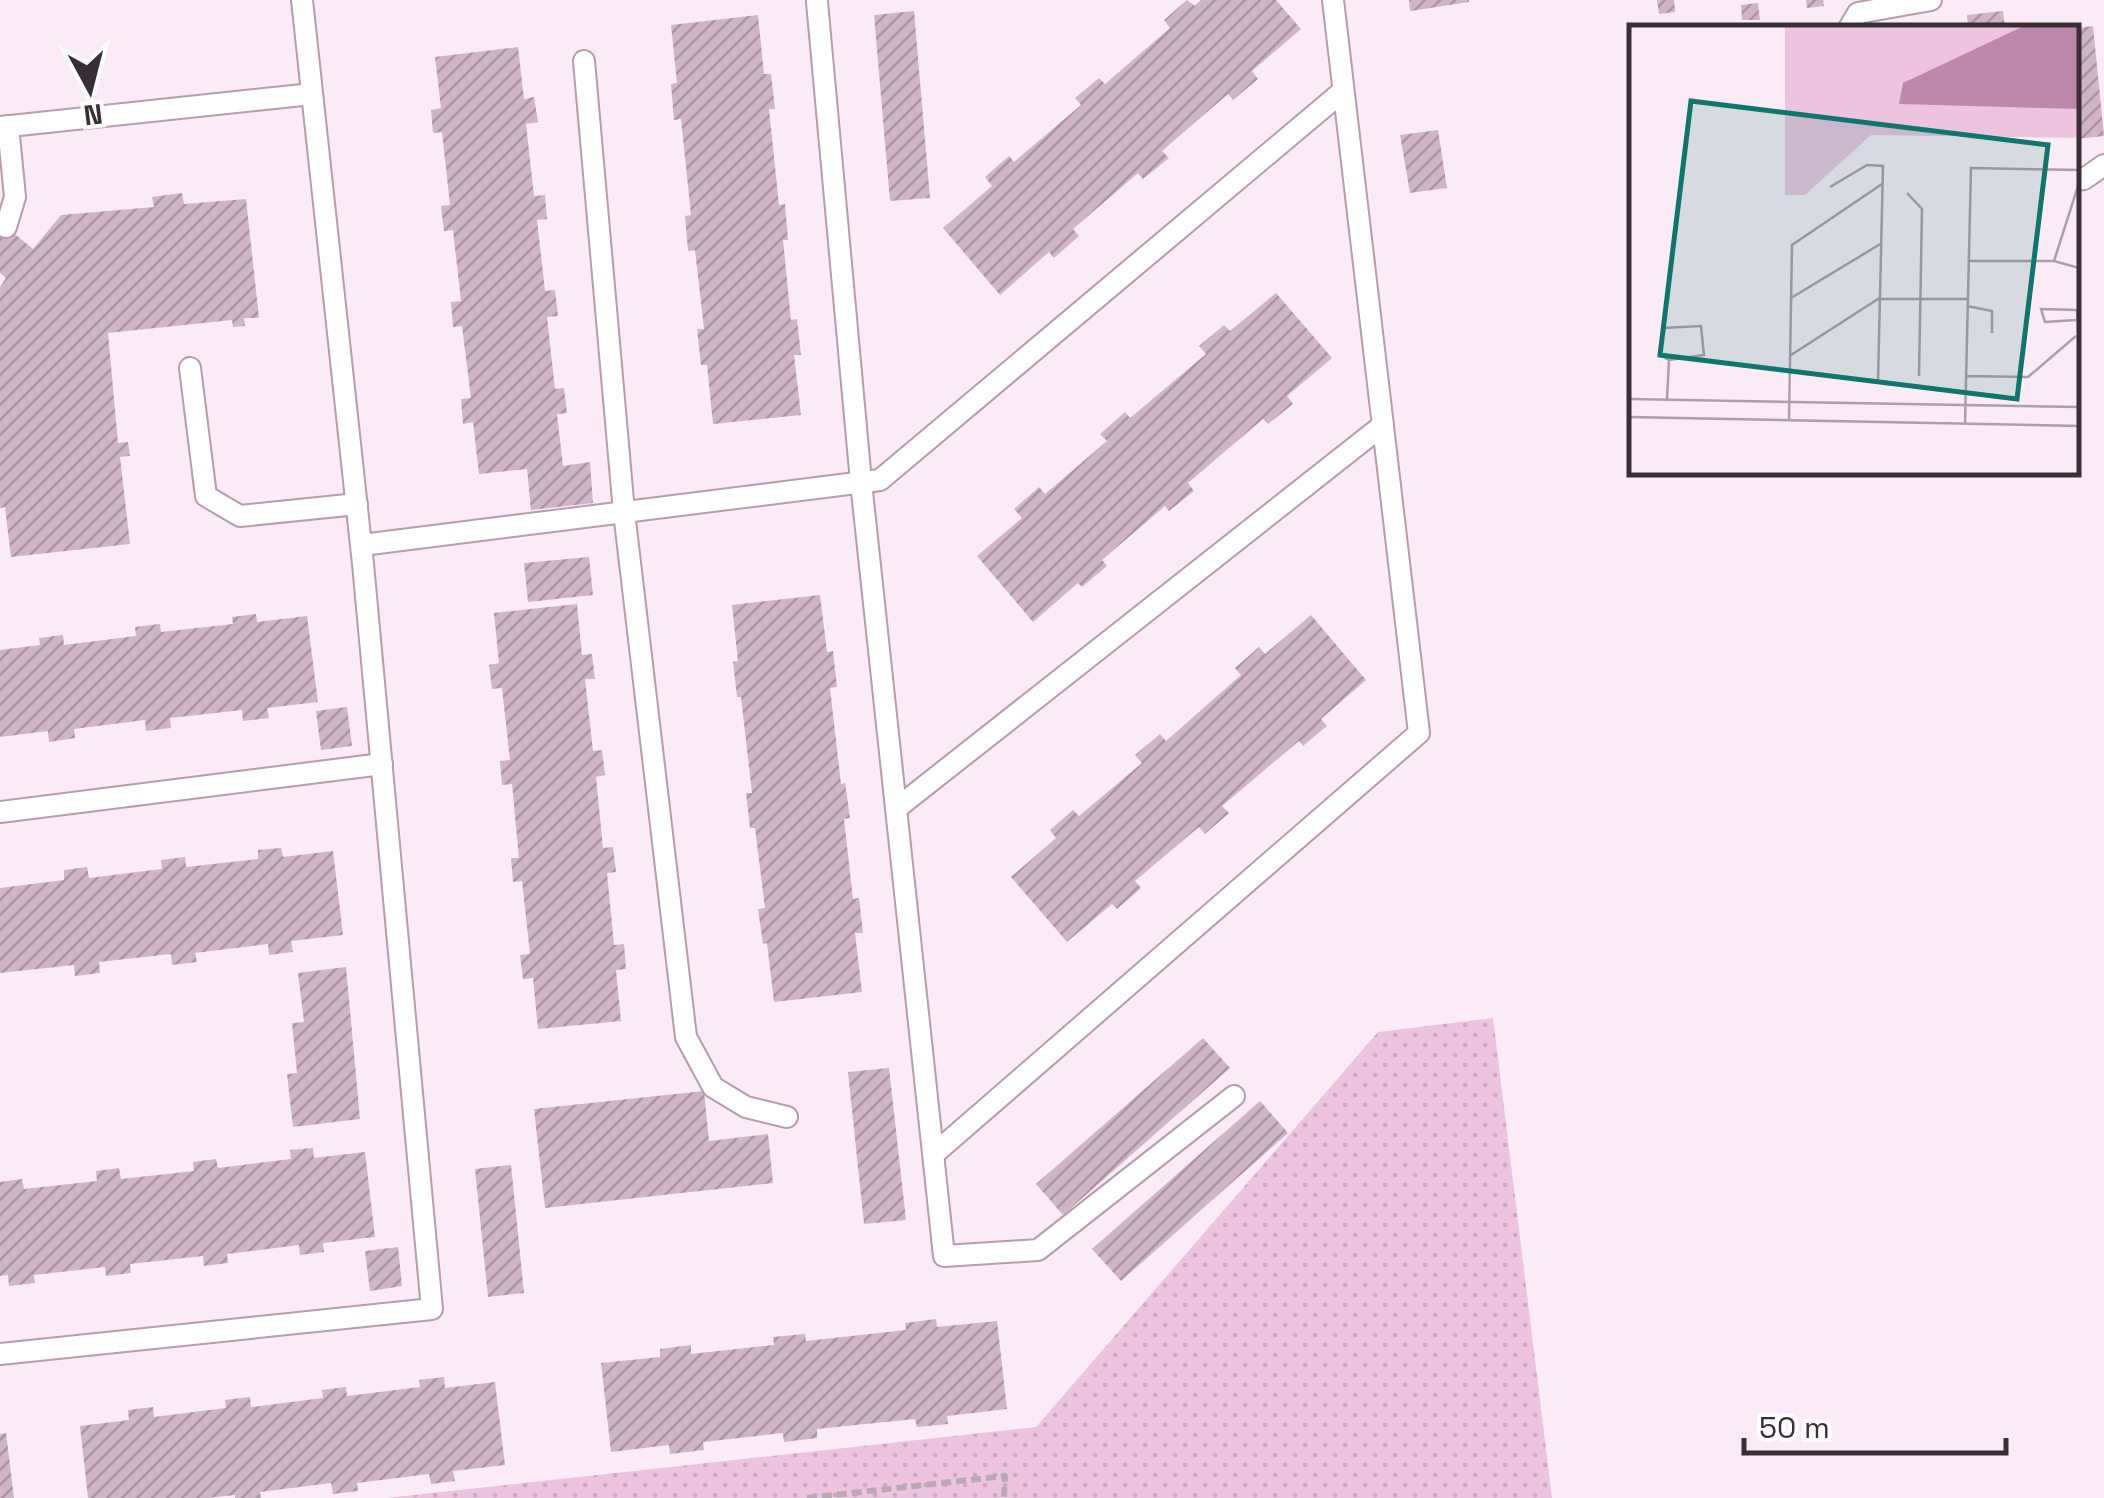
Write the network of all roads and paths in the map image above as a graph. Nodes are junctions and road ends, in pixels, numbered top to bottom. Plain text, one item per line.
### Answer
1 (302, 0) edge
2 (1333, 0) edge
3 (1931, 0) edge
4 (818, 2) dead end
5 (1851, 25) edge
6 (584, 61) dead end
7 (1343, 91) junction
8 (312, 94) junction
9 (4, 126) edge
10 (2104, 165) edge
11 (2079, 180) edge
12 (6, 227) dead end
13 (190, 368) dead end
14 (1383, 425) junction
15 (862, 482) junction
16 (357, 504) junction
17 (624, 512) junction
18 (362, 545) junction
19 (382, 764) junction
20 (897, 808) junction
21 (0, 812) edge
22 (1234, 1096) dead end
23 (787, 1117) dead end
24 (934, 1154) junction
25 (0, 1354) edge
26 (807, 1498) edge
27 (1004, 1498) edge

1 - 8 lane
2 - 7 lane
3 - 5 lane
4 - 15 lane
6 - 17 lane
7 - 14 lane
7 - 15 lane
8 - 9 lane
8 - 16 lane
9 - 12 lane
10 - 11 lane
13 - 16 lane
14 - 20 lane
14 - 24 lane
15 - 17 lane
15 - 20 lane
16 - 18 lane
17 - 18 lane
17 - 23 lane
18 - 19 lane
19 - 21 lane
19 - 25 lane
20 - 24 lane
22 - 24 lane
26 - 27 path

